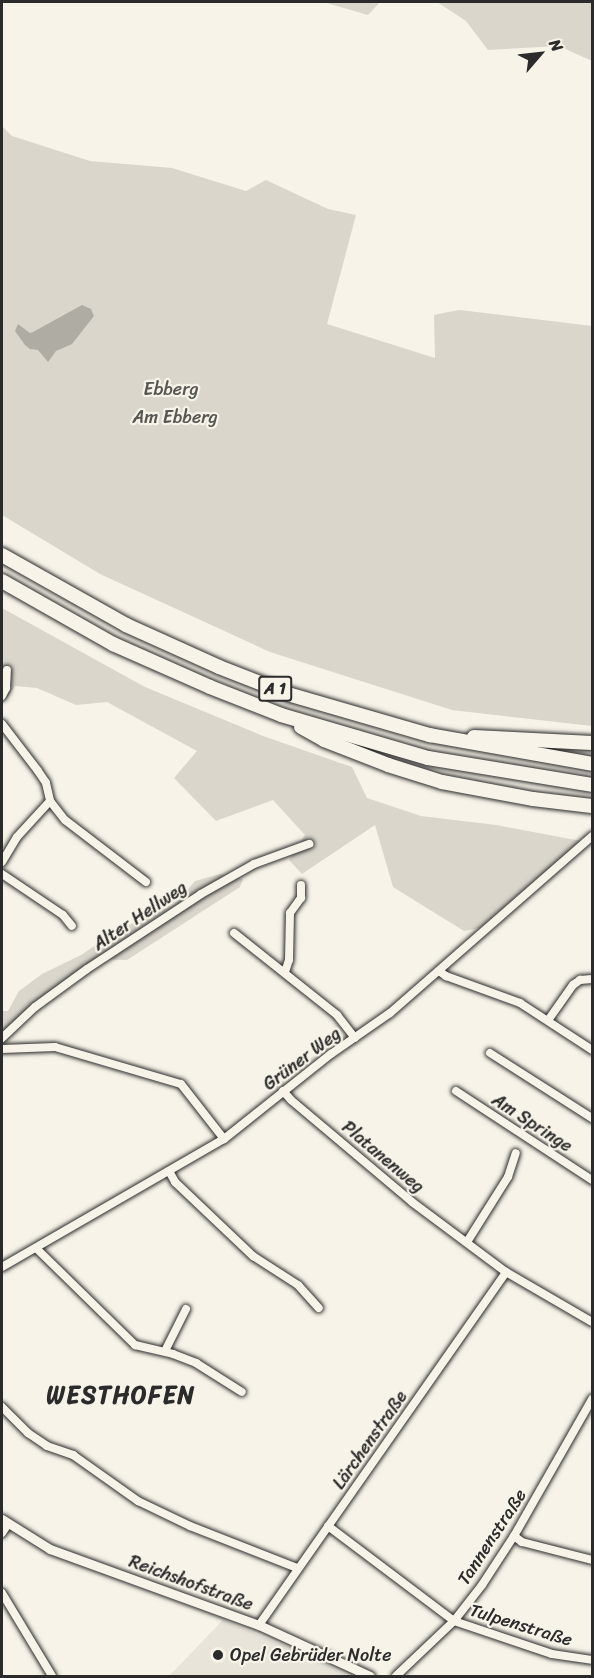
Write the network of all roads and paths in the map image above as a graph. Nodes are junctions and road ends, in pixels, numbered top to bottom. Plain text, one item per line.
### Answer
1 (2, 555) edge
2 (2, 581) edge
3 (7, 670) dead end
4 (2, 696) edge
5 (281, 715) junction
6 (2, 724) edge
7 (430, 735) junction
8 (592, 743) edge
9 (592, 764) edge
10 (592, 785) edge
11 (50, 801) junction
12 (592, 806) edge
13 (591, 838) edge
14 (309, 844) dead end
15 (2, 862) edge
16 (2, 874) edge
17 (146, 882) dead end
18 (301, 885) dead end
19 (72, 926) dead end
20 (234, 933) dead end
21 (439, 971) junction
22 (285, 972) junction
23 (592, 979) edge
24 (549, 1019) junction
25 (2, 1038) edge
26 (355, 1038) junction
27 (2, 1049) edge
28 (592, 1050) edge
29 (490, 1053) dead end
30 (283, 1090) junction
31 (456, 1091) dead end
32 (592, 1118) edge
33 (224, 1139) junction
34 (516, 1153) dead end
35 (169, 1171) junction
36 (592, 1180) edge
37 (467, 1242) junction
38 (36, 1248) junction
39 (2, 1267) edge
40 (506, 1272) junction
41 (319, 1308) dead end
42 (186, 1309) dead end
43 (592, 1322) edge
44 (165, 1351) junction
45 (242, 1392) dead end
46 (592, 1399) edge
47 (2, 1407) edge
48 (5, 1522) edge
49 (328, 1526) junction
50 (2, 1533) edge
51 (514, 1536) junction
52 (592, 1560) edge
53 (297, 1568) junction
54 (2, 1593) edge
55 (454, 1621) junction
56 (259, 1625) junction
57 (592, 1660) edge
58 (52, 1677) edge
59 (370, 1677) edge
60 (396, 1677) edge

1 - 7 highway, A 1
2 - 5 highway, A 1
3 - 4 street
5 - 10 highway, A 1
5 - 12 highway
6 - 11 street
7 - 8 highway
7 - 9 highway, A 1
11 - 15 street
11 - 17 street
13 - 21 street, Grüner Weg
14 - 25 street, Alter Hellweg
16 - 19 street
18 - 22 street
20 - 22 street
21 - 24 street
21 - 26 street, Grüner Weg
22 - 26 street
23 - 24 street
24 - 28 street
26 - 30 street, Grüner Weg
27 - 33 street
29 - 32 street
30 - 33 street, Grüner Weg
30 - 37 street, Platanenweg
31 - 36 street, Am Springe
33 - 35 street, Grüner Weg
34 - 37 street
35 - 38 street, Grüner Weg
35 - 41 street
37 - 40 street, Platanenweg
38 - 39 street, Grüner Weg
38 - 44 street
40 - 43 street, Platanenweg
40 - 49 street, Lärchenstraße
42 - 44 street
44 - 45 street
46 - 51 street, Tannenstraße
47 - 53 street
48 - 50 street
48 - 56 street, Reichshofstraße
49 - 53 street, Lärchenstraße
49 - 55 street, Tulpenstraße
51 - 52 street
51 - 55 street, Tannenstraße
53 - 56 street, Lärchenstraße
54 - 58 street
55 - 57 street, Tulpenstraße
55 - 60 street, Tannenstraße
56 - 59 street, Reichshofstraße

